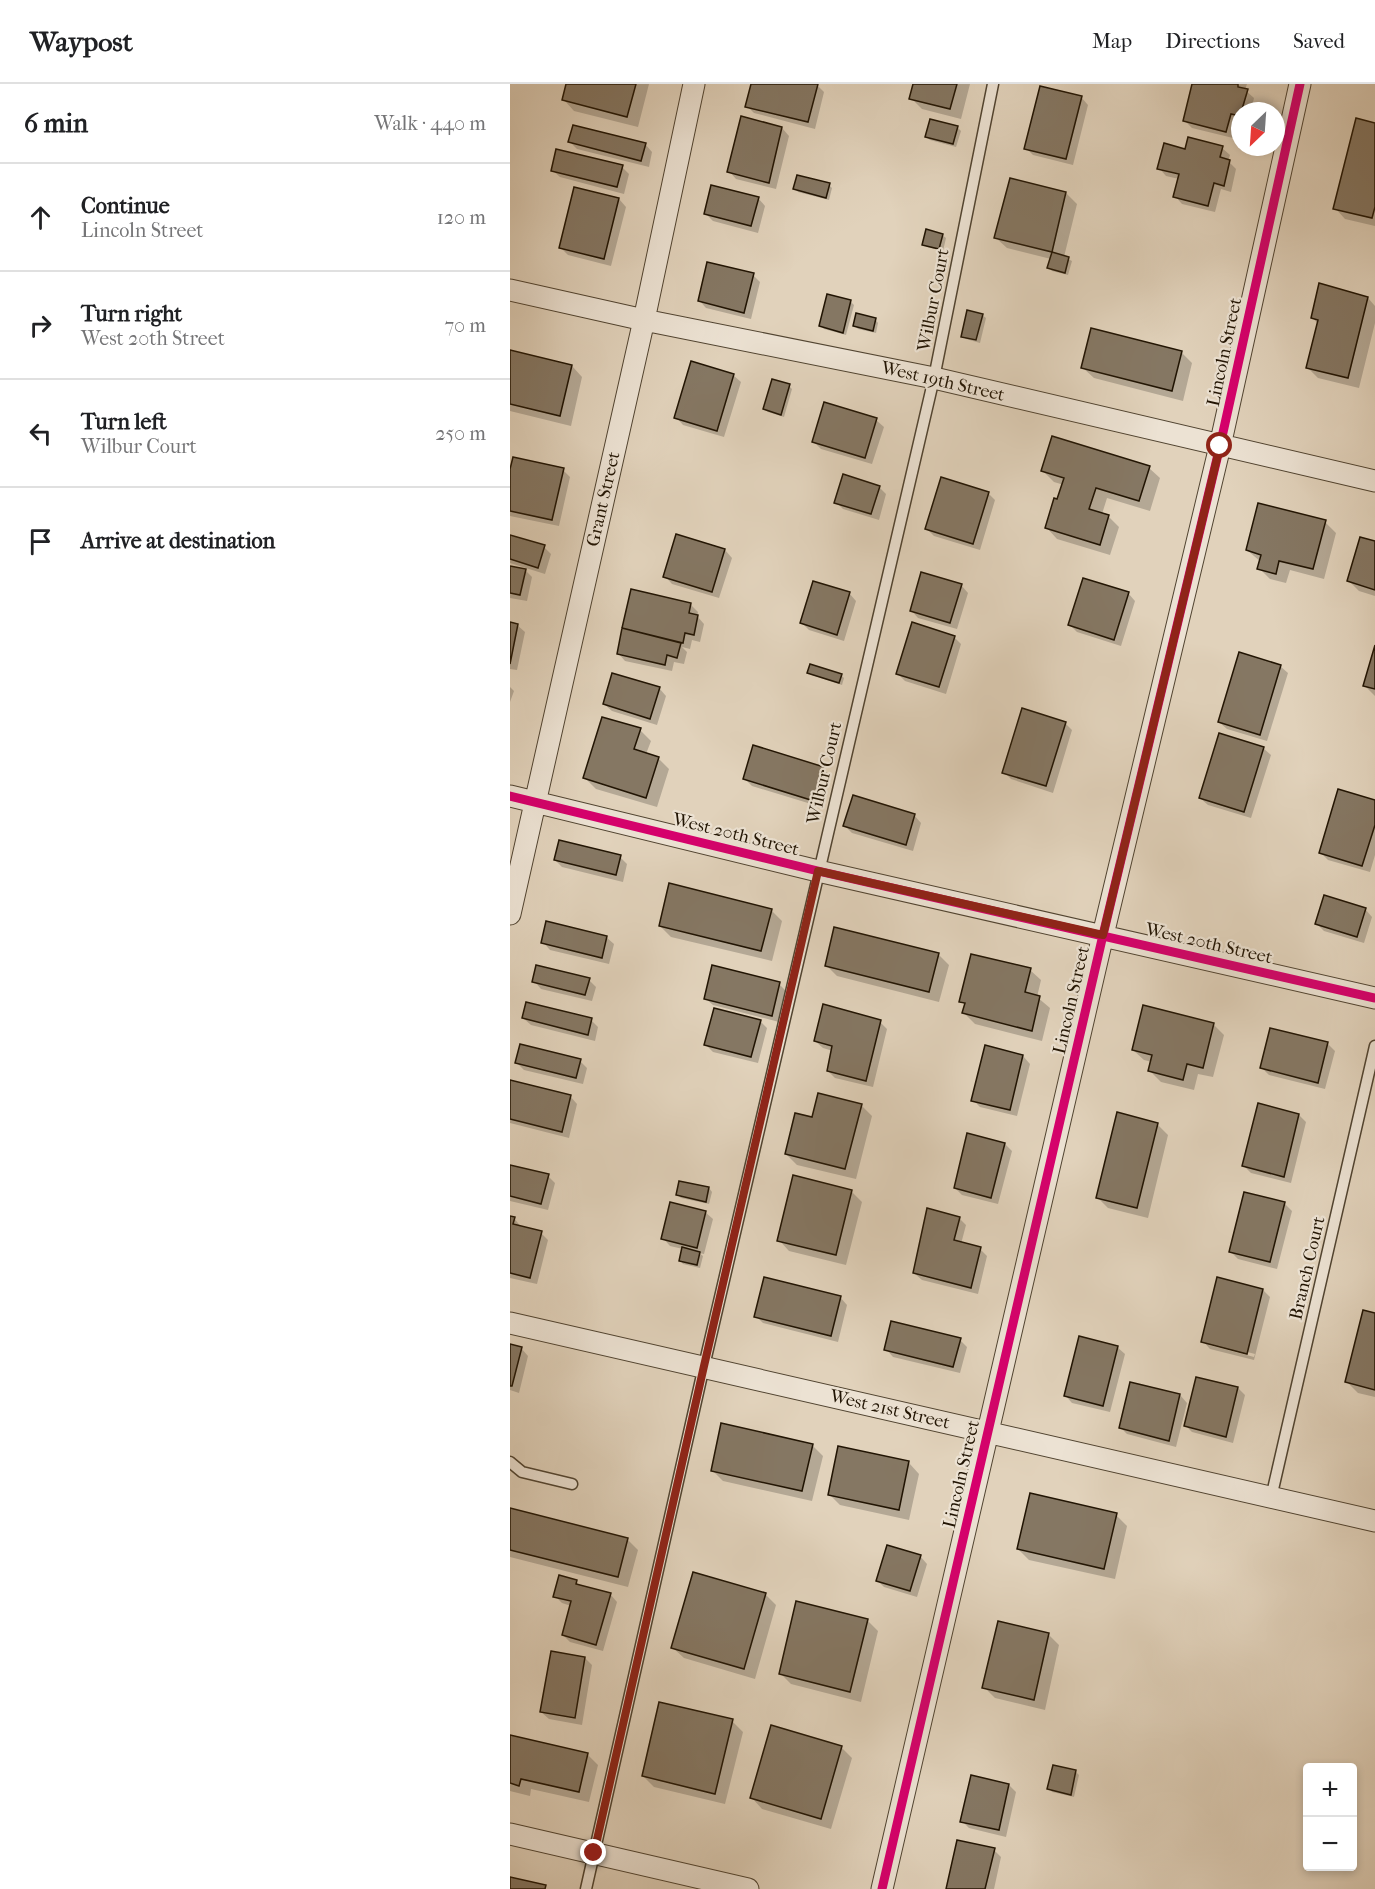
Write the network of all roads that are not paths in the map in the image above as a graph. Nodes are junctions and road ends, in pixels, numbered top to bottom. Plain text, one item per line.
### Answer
1 (694, 84) edge
2 (993, 84) edge
3 (1300, 84) edge
4 (510, 290) edge
5 (644, 320) junction
6 (934, 378) junction
7 (1220, 446) junction
8 (1375, 482) edge
9 (510, 796) edge
10 (535, 802) junction
11 (818, 871) junction
12 (510, 914) edge
13 (1103, 935) junction
14 (1375, 998) edge
15 (1375, 1046) edge
16 (510, 1323) edge
17 (704, 1366) junction
18 (988, 1432) junction
19 (510, 1462) edge
20 (572, 1484) dead end
21 (1271, 1498) junction
22 (1375, 1521) edge
23 (510, 1834) edge
24 (594, 1853) junction
25 (586, 1889) edge
26 (748, 1889) edge
27 (882, 1889) edge

1 - 5 street, Grant Street
2 - 6 lane, Wilbur Court
3 - 7 street, Lincoln Street
4 - 5 street, West 19th Street
5 - 6 street, West 19th Street
5 - 10 street, Grant Street
6 - 7 street, West 19th Street
6 - 11 lane, Wilbur Court
7 - 8 street, West 19th Street
7 - 13 street, Lincoln Street
9 - 10 street, West 20th Street
10 - 11 street, West 20th Street
10 - 12 street, Grant Street
11 - 13 street, West 20th Street
11 - 17 lane, Wilbur Court
13 - 14 street, West 20th Street
13 - 18 street, Lincoln Street
15 - 21 lane, Branch Court
16 - 17 street, West 21st Street
17 - 18 street, West 21st Street
17 - 24 lane, Wilbur Court
18 - 21 street, West 21st Street
18 - 27 street, Lincoln Street
19 - 20 lane
21 - 22 street, West 21st Street
23 - 24 street
24 - 25 lane, Wilbur Court
24 - 26 street

